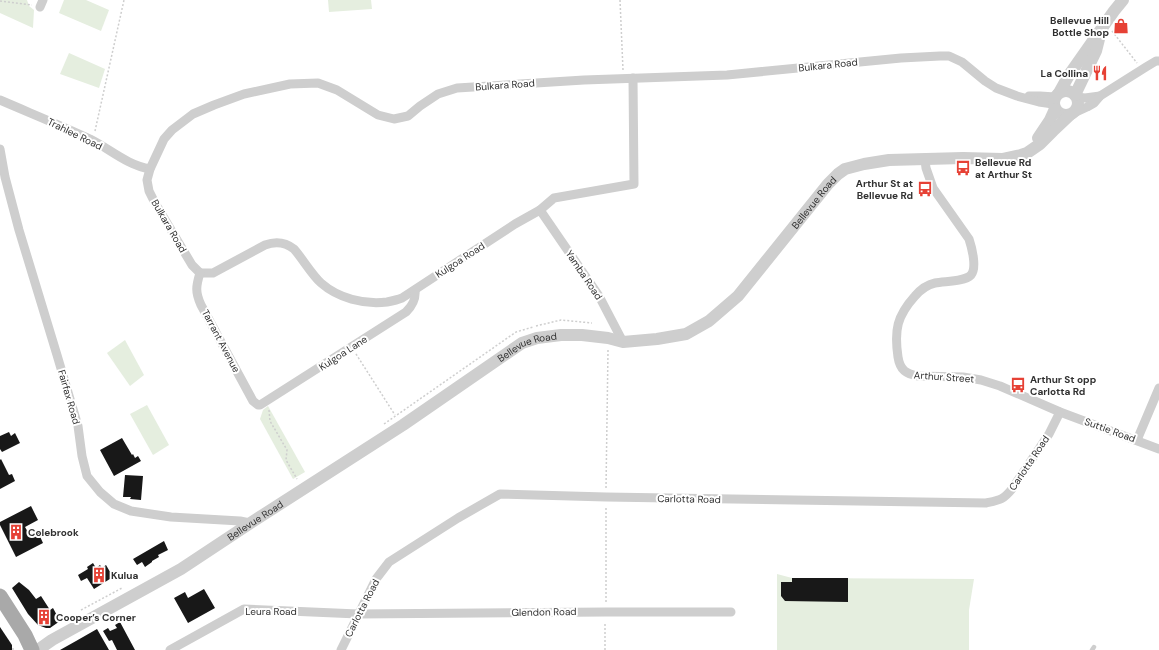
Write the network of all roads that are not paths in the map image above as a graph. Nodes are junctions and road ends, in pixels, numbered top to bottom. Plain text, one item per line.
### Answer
1 (1123, 0) edge
2 (1107, 28) junction
3 (1159, 61) edge
4 (633, 78) junction
5 (1076, 96) junction
6 (1100, 96) junction
7 (0, 100) edge
8 (1056, 101) junction
9 (1072, 114) junction
10 (0, 149) edge
11 (1027, 153) junction
12 (925, 160) junction
13 (150, 168) junction
14 (540, 210) junction
15 (200, 273) junction
16 (415, 290) junction
17 (624, 342) junction
18 (1159, 388) edge
19 (258, 405) joint
20 (1060, 412) junction
21 (1137, 440) junction
22 (1159, 449) edge
23 (250, 523) junction
24 (0, 596) edge
25 (731, 612) dead end
26 (358, 614) junction
27 (32, 650) edge
28 (38, 650) edge
29 (170, 650) edge
30 (341, 650) edge

1 - 2 street
2 - 5 street
2 - 8 street
3 - 6 street
4 - 8 street, Bulkara Road
4 - 13 street, Bulkara Road
4 - 14 street, Kulgoa Road
5 - 6 street
5 - 8 street
5 - 9 street
6 - 9 street
7 - 13 street, Trahlee Road
8 - 9 street
8 - 11 street
9 - 11 street, Bellevue Road
10 - 23 street, Fairfax Road
11 - 12 street, Bellevue Road
12 - 17 street, Bellevue Road
12 - 20 street, Arthur Street
13 - 15 street, Bulkara Road
14 - 16 street, Kulgoa Road
14 - 17 street, Yamba Road
15 - 16 street, Kulgoa Road
15 - 19 street, Tarrant Avenue
16 - 19 street, Kulgoa Lane
17 - 23 street, Bellevue Road
18 - 21 street
20 - 21 street, Suttie Road
20 - 26 street, Carlotta Road
21 - 22 street, Suttie Road
23 - 28 street, Bellevue Road
24 - 27 main road
25 - 26 street, Glendon Road
26 - 29 street, Leura Road
26 - 30 street, Carlotta Road

